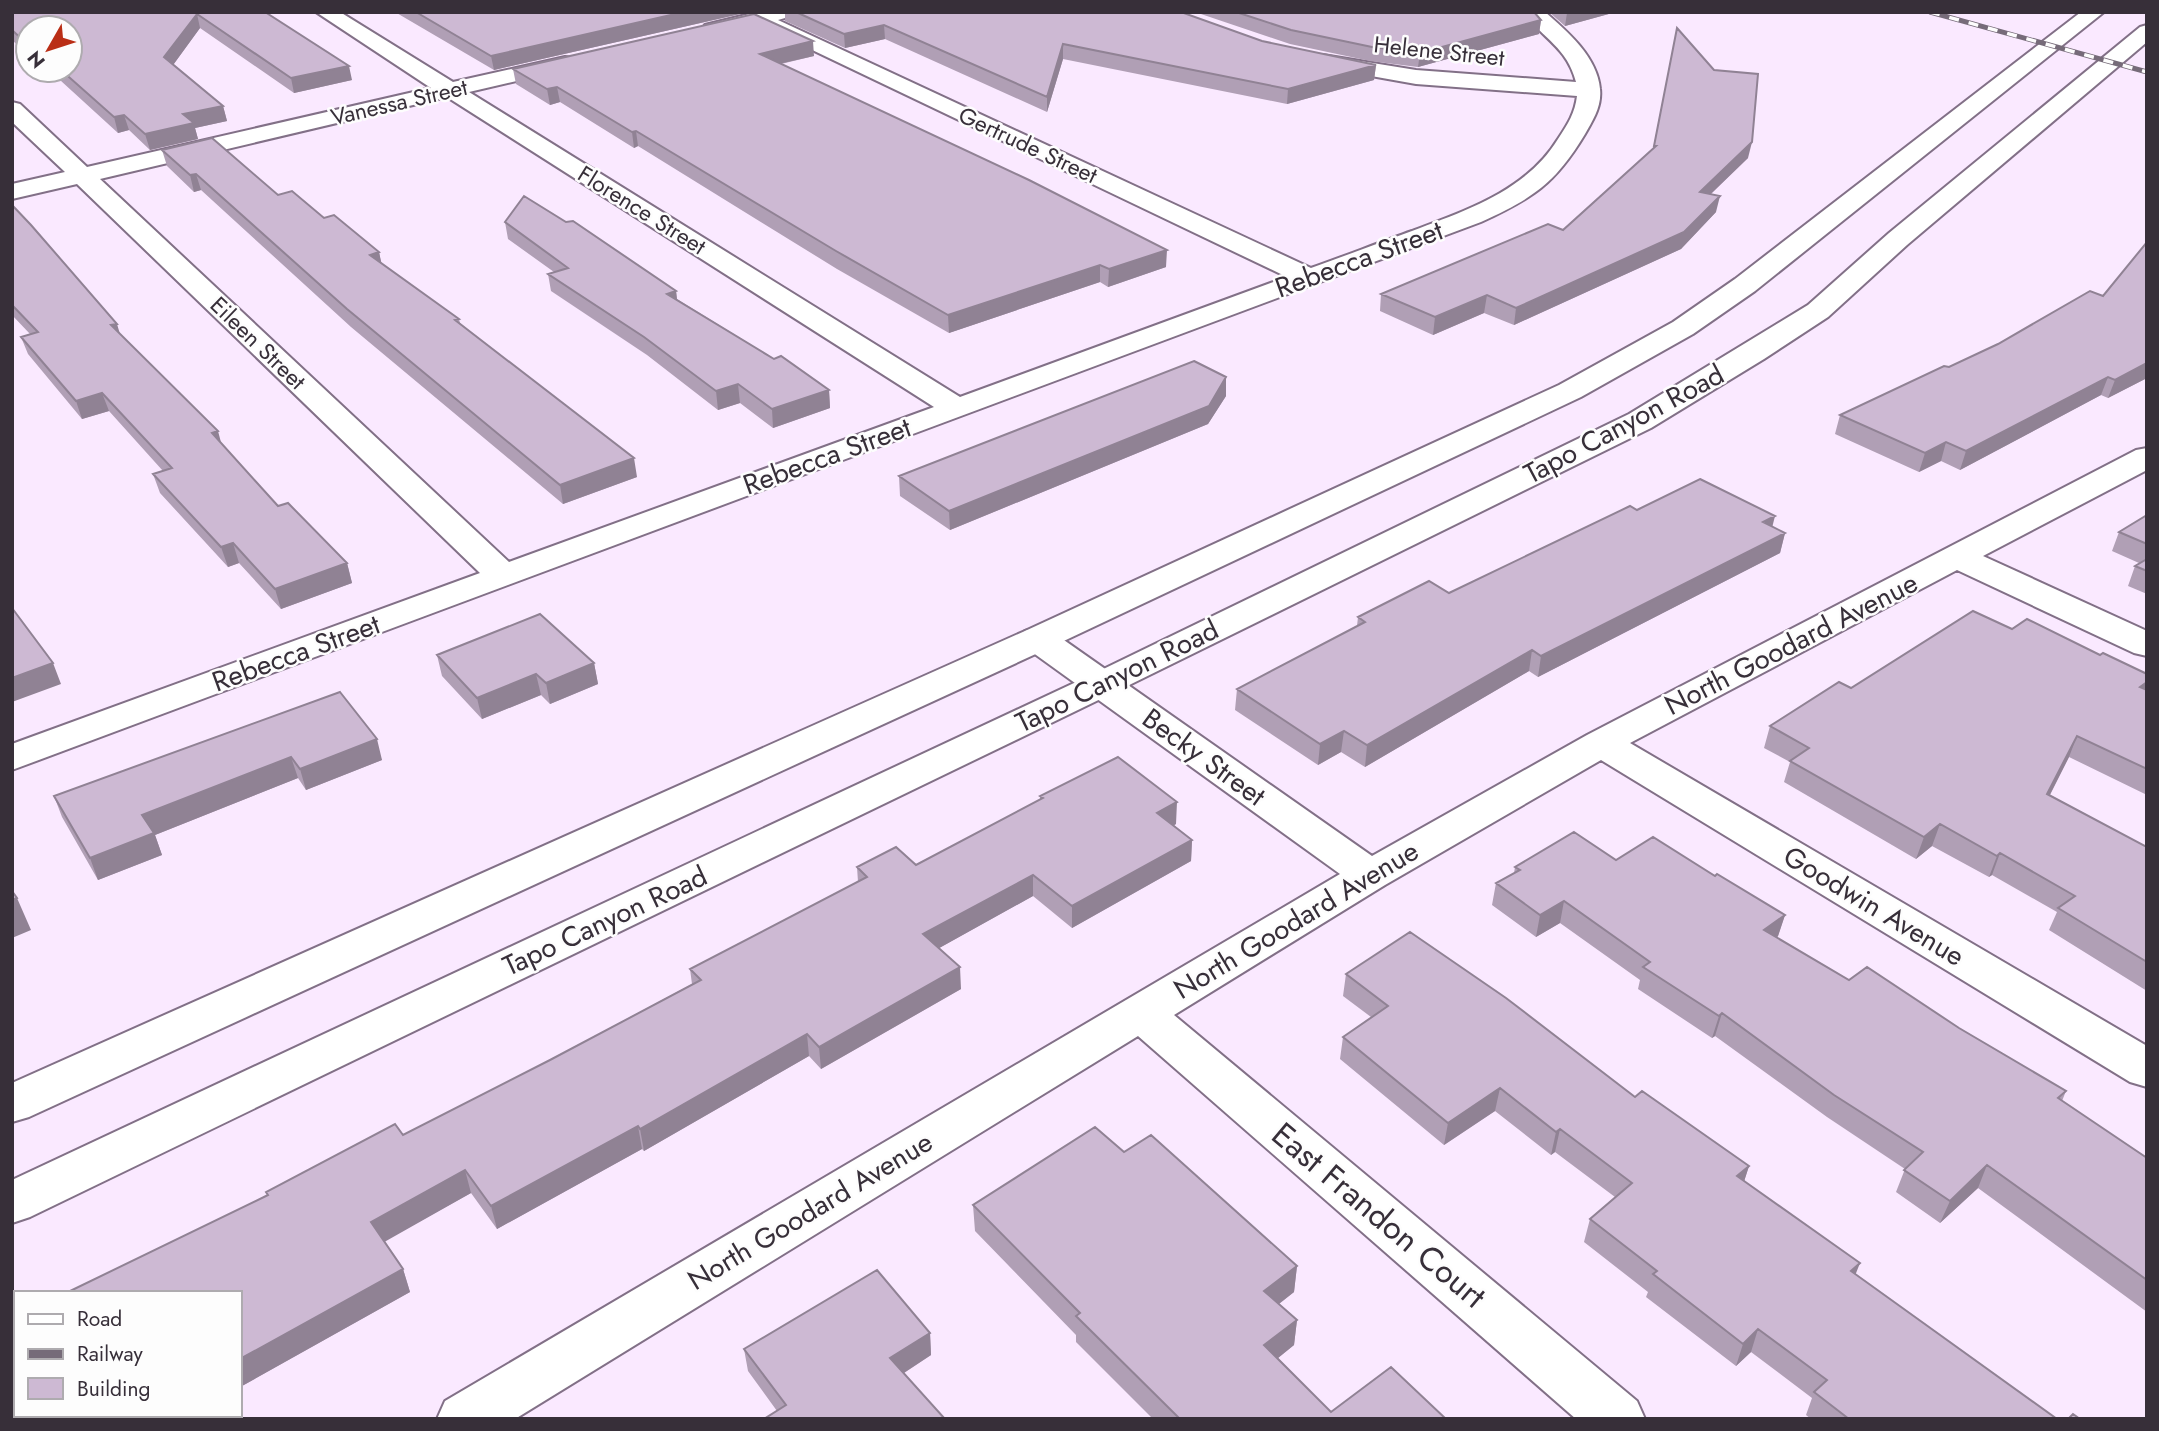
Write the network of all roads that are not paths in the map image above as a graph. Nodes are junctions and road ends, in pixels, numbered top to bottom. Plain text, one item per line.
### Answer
1 (326, 12) edge
2 (785, 12) edge
3 (1533, 12) edge
4 (752, 15) edge
5 (2118, 23) edge
6 (692, 34) edge
7 (1297, 56) edge
8 (585, 59) edge
9 (451, 90) junction
10 (1589, 90) junction
11 (12, 109) edge
12 (82, 176) junction
13 (12, 192) edge
14 (1310, 278) junction
15 (957, 408) junction
16 (2147, 457) edge
17 (1957, 557) junction
18 (503, 576) junction
19 (1038, 639) junction
20 (2147, 645) edge
21 (1102, 684) junction
22 (1601, 743) junction
23 (12, 758) edge
24 (1370, 875) junction
25 (1140, 1012) junction
26 (2147, 1069) edge
27 (12, 1104) edge
28 (12, 1203) edge
29 (488, 1413) edge
30 (1617, 1419) edge

1 - 9 street, Florence Street
2 - 4 street
3 - 10 street
4 - 6 street
4 - 14 street, Gertrude Street
5 - 19 street, Tapo Canyon Road
5 - 21 street, Tapo Canyon Road
7 - 10 street, Helene Street
8 - 9 street, Vanessa Street
9 - 12 street, Vanessa Street
9 - 15 street, Florence Street
10 - 14 street, Rebecca Street
11 - 12 street, Eileen Street
12 - 13 street, Vanessa Street
12 - 18 street, Eileen Street
14 - 15 street, Rebecca Street
15 - 18 street, Rebecca Street
16 - 17 street, North Goodard Avenue
17 - 20 street
17 - 22 street, North Goodard Avenue
18 - 23 street, Rebecca Street
19 - 21 street, Becky Street
19 - 27 street, Tapo Canyon Road
21 - 24 street, Becky Street
21 - 28 street, Tapo Canyon Road
22 - 24 street, North Goodard Avenue
22 - 26 street, Goodwin Avenue
24 - 25 street, North Goodard Avenue
25 - 29 street, North Goodard Avenue
25 - 30 street, East Frandon Court

